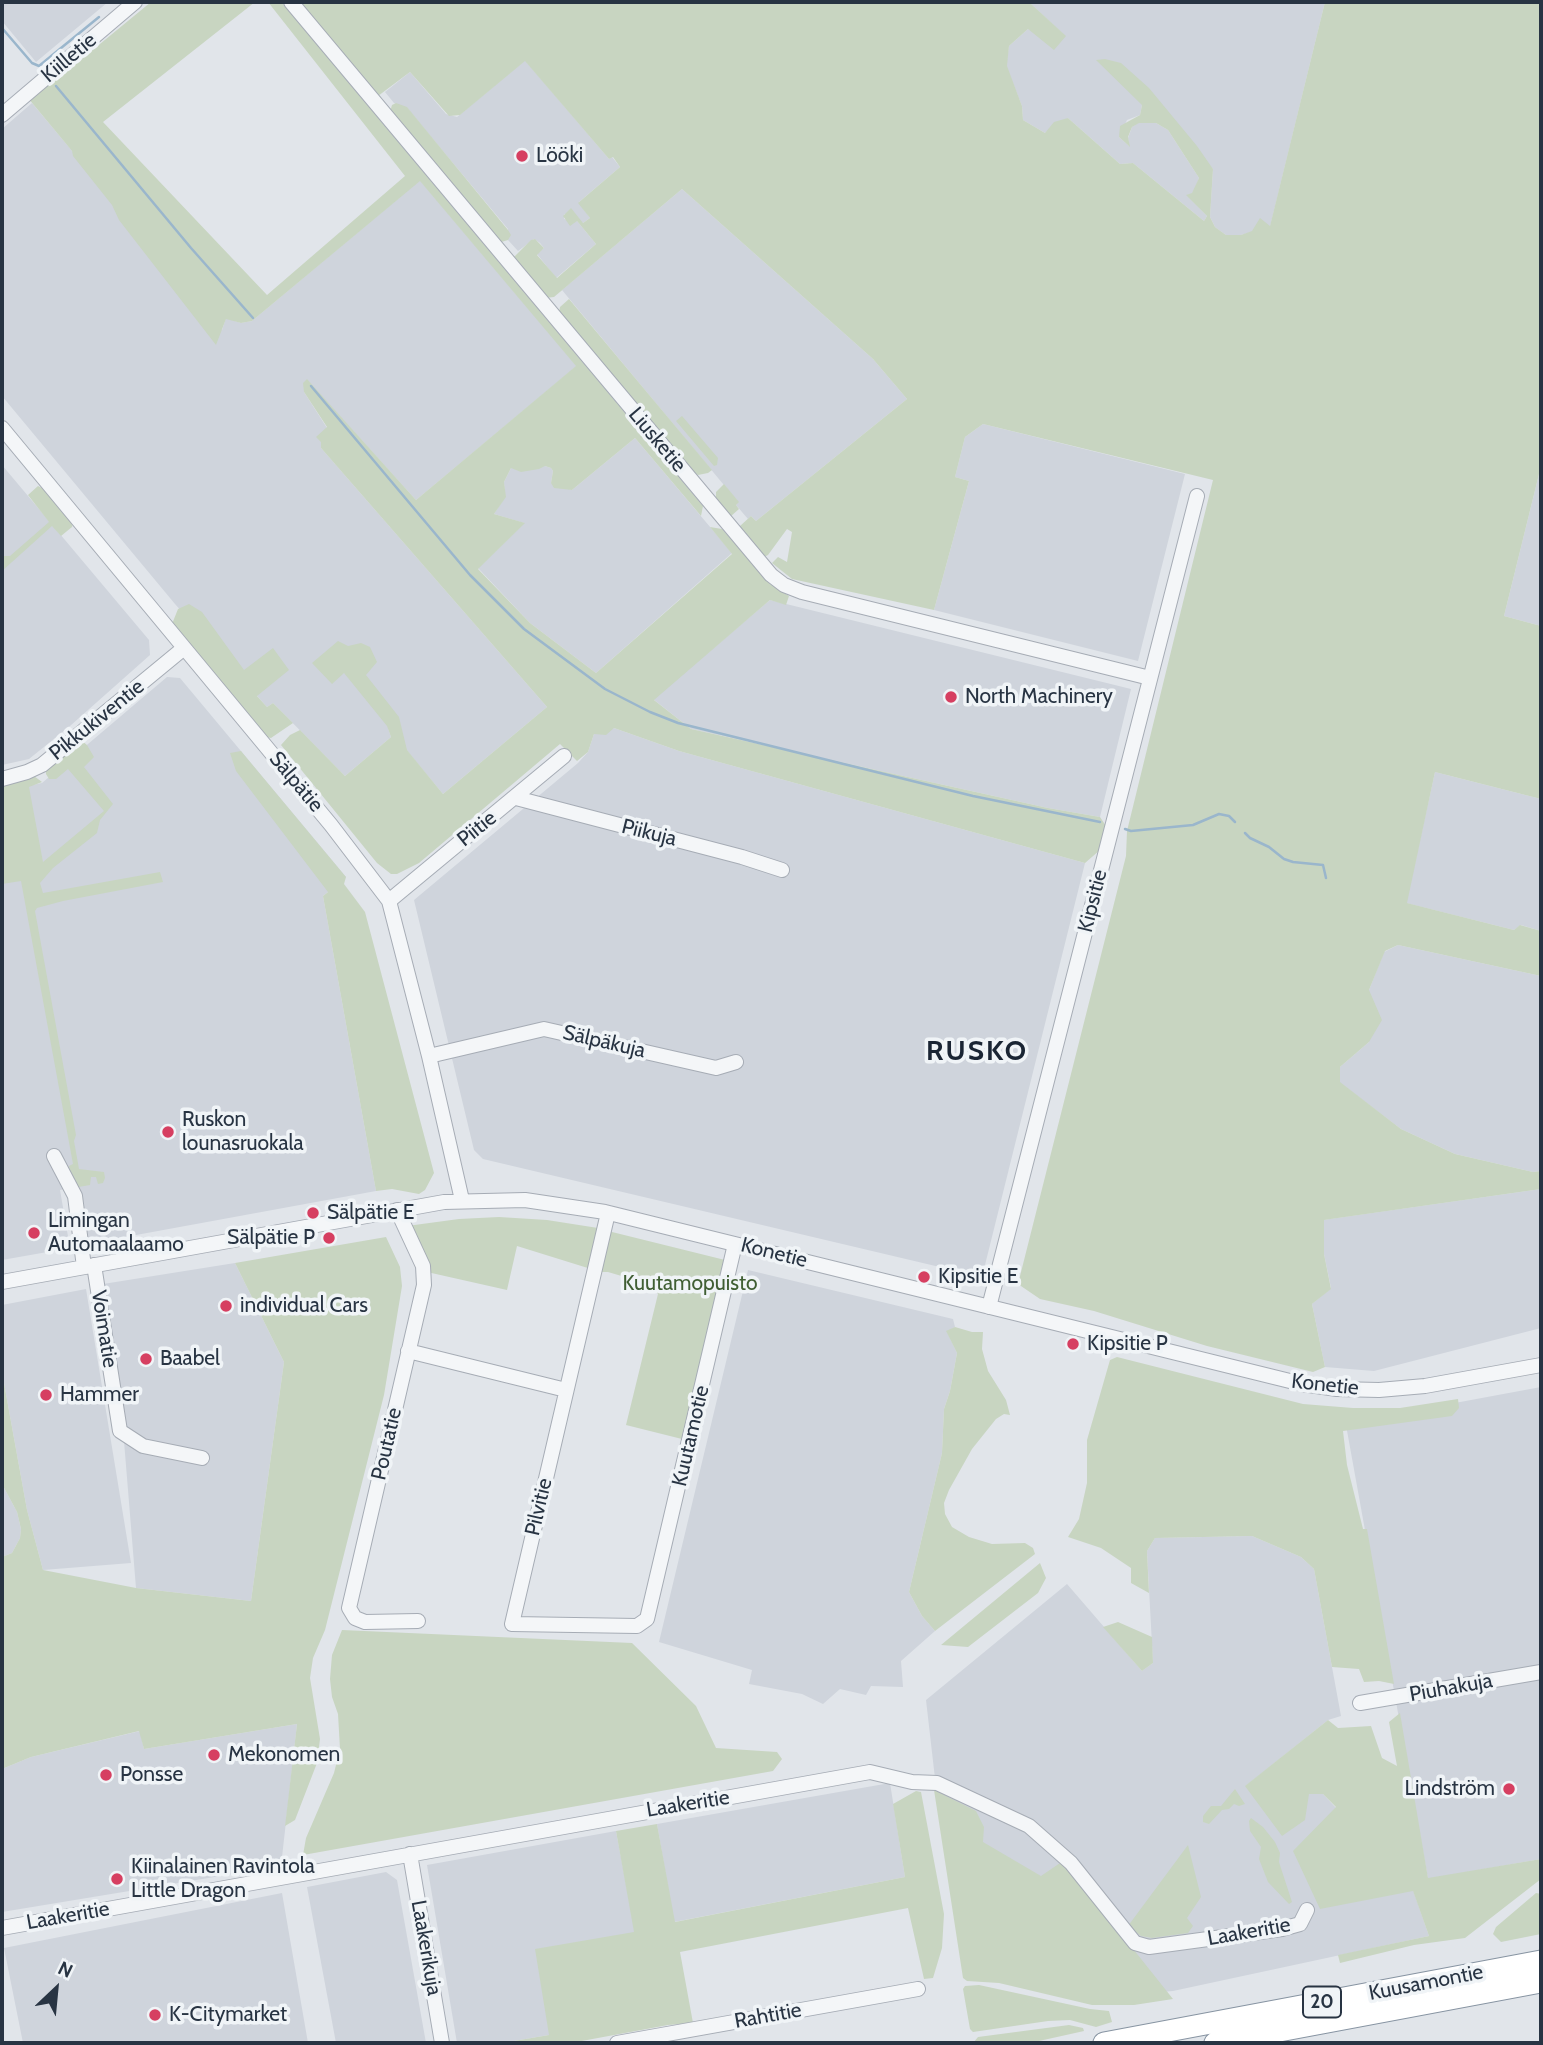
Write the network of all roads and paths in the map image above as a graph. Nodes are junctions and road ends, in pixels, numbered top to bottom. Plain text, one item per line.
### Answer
1 (135, 2) edge
2 (291, 2) edge
3 (2, 115) edge
4 (2, 428) edge
5 (1197, 496) dead end
6 (184, 648) junction
7 (1150, 678) junction
8 (564, 755) dead end
9 (2, 779) edge
10 (516, 797) junction
11 (782, 870) dead end
12 (389, 901) junction
13 (429, 1056) junction
14 (736, 1062) dead end
15 (54, 1156) dead end
16 (462, 1200) junction
17 (397, 1210) junction
18 (608, 1213) junction
19 (735, 1244) junction
20 (89, 1266) junction
21 (2, 1282) edge
22 (989, 1307) junction
23 (408, 1351) junction
24 (1541, 1365) edge
25 (566, 1390) junction
26 (202, 1458) dead end
27 (418, 1621) dead end
28 (512, 1624) joint
29 (1541, 1672) edge
30 (1360, 1703) dead end
31 (410, 1854) junction
32 (1307, 1910) dead end
33 (2, 1928) edge
34 (1541, 1961) edge
35 (1541, 1982) edge
36 (918, 1989) dead end
37 (442, 2043) edge
38 (617, 2043) edge
39 (1104, 2043) edge
40 (1215, 2043) edge

1 - 3 street, Kiilletie
2 - 7 street, Liusketie
4 - 6 street, Sälpätie
5 - 7 street, Kipsitie
6 - 9 street, Pikkukiventie
6 - 12 street, Sälpätie
7 - 22 street, Kipsitie
8 - 10 street, Piitie
10 - 11 street, Piikuja
10 - 12 street, Piitie
12 - 13 street, Sälpätie
13 - 14 street, Sälpäkuja
13 - 16 street, Sälpätie
15 - 20 street, Voimatie
16 - 17 street, Konetie
16 - 18 street, Konetie
17 - 20 street, Konetie
17 - 23 street, Poutatie
18 - 19 street, Konetie
18 - 25 street, Pilvitie
19 - 22 street, Konetie
19 - 28 street, Kuutamotie
20 - 21 street, Konetie
20 - 26 street, Voimatie
22 - 24 street, Konetie
23 - 25 street
23 - 27 street, Poutatie
25 - 28 street, Pilvitie
29 - 30 street, Piuhakuja
31 - 32 street, Laakeritie
31 - 33 street, Laakeritie
31 - 37 street, Laakerikuja
34 - 39 highway, Kuusamontie / 20
35 - 40 highway, Kuusamontie / 20
36 - 38 street, Rahtitie

